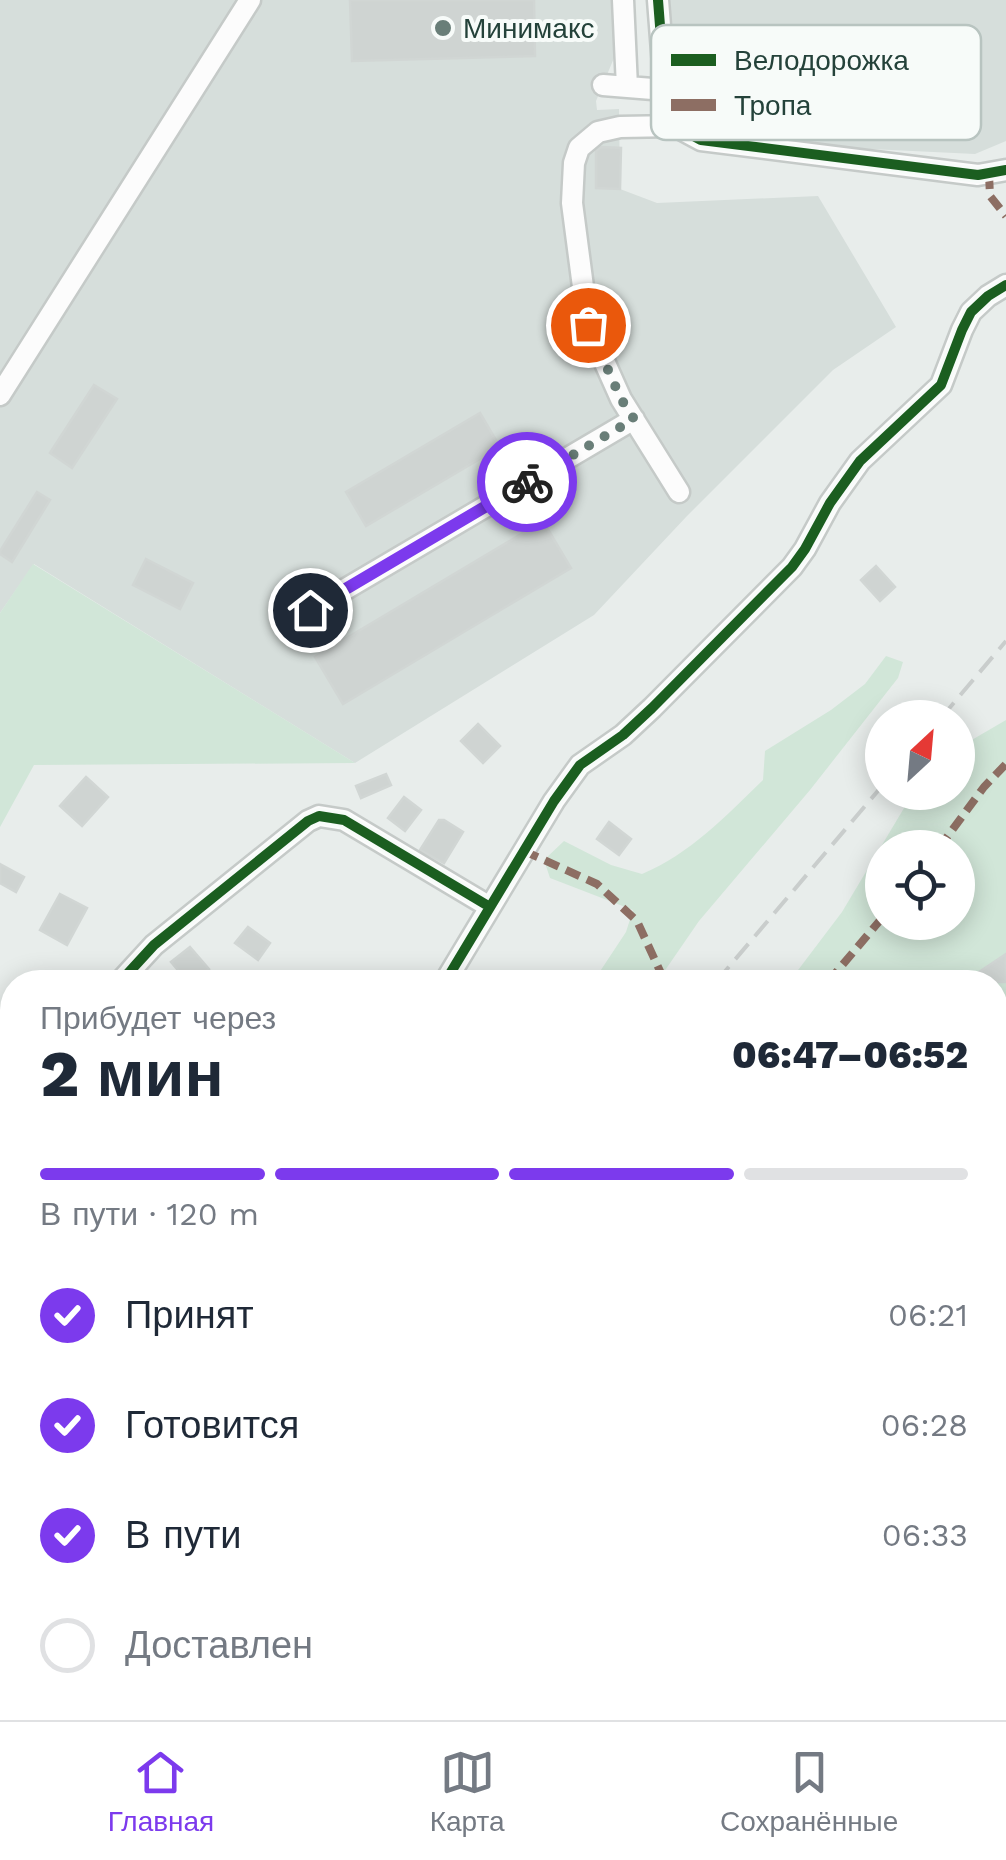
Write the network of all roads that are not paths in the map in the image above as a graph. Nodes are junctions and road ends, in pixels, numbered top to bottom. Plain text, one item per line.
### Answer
1 (250, 0) edge
2 (623, 0) edge
3 (658, 0) edge
4 (660, 25) edge
5 (603, 84) dead end
6 (626, 87) junction
7 (651, 89) edge
8 (651, 126) edge
9 (701, 140) edge
10 (1006, 170) edge
11 (1006, 285) edge
12 (0, 395) edge
13 (634, 419) junction
14 (679, 492) dead end
15 (310, 610) dead end
16 (490, 907) junction
17 (131, 970) edge
18 (453, 970) edge

1 - 12 street
2 - 6 street
3 - 4 street
5 - 6 street
6 - 7 street
8 - 13 street
9 - 10 street
11 - 16 street
13 - 14 street
13 - 15 street
16 - 17 street
16 - 18 street

